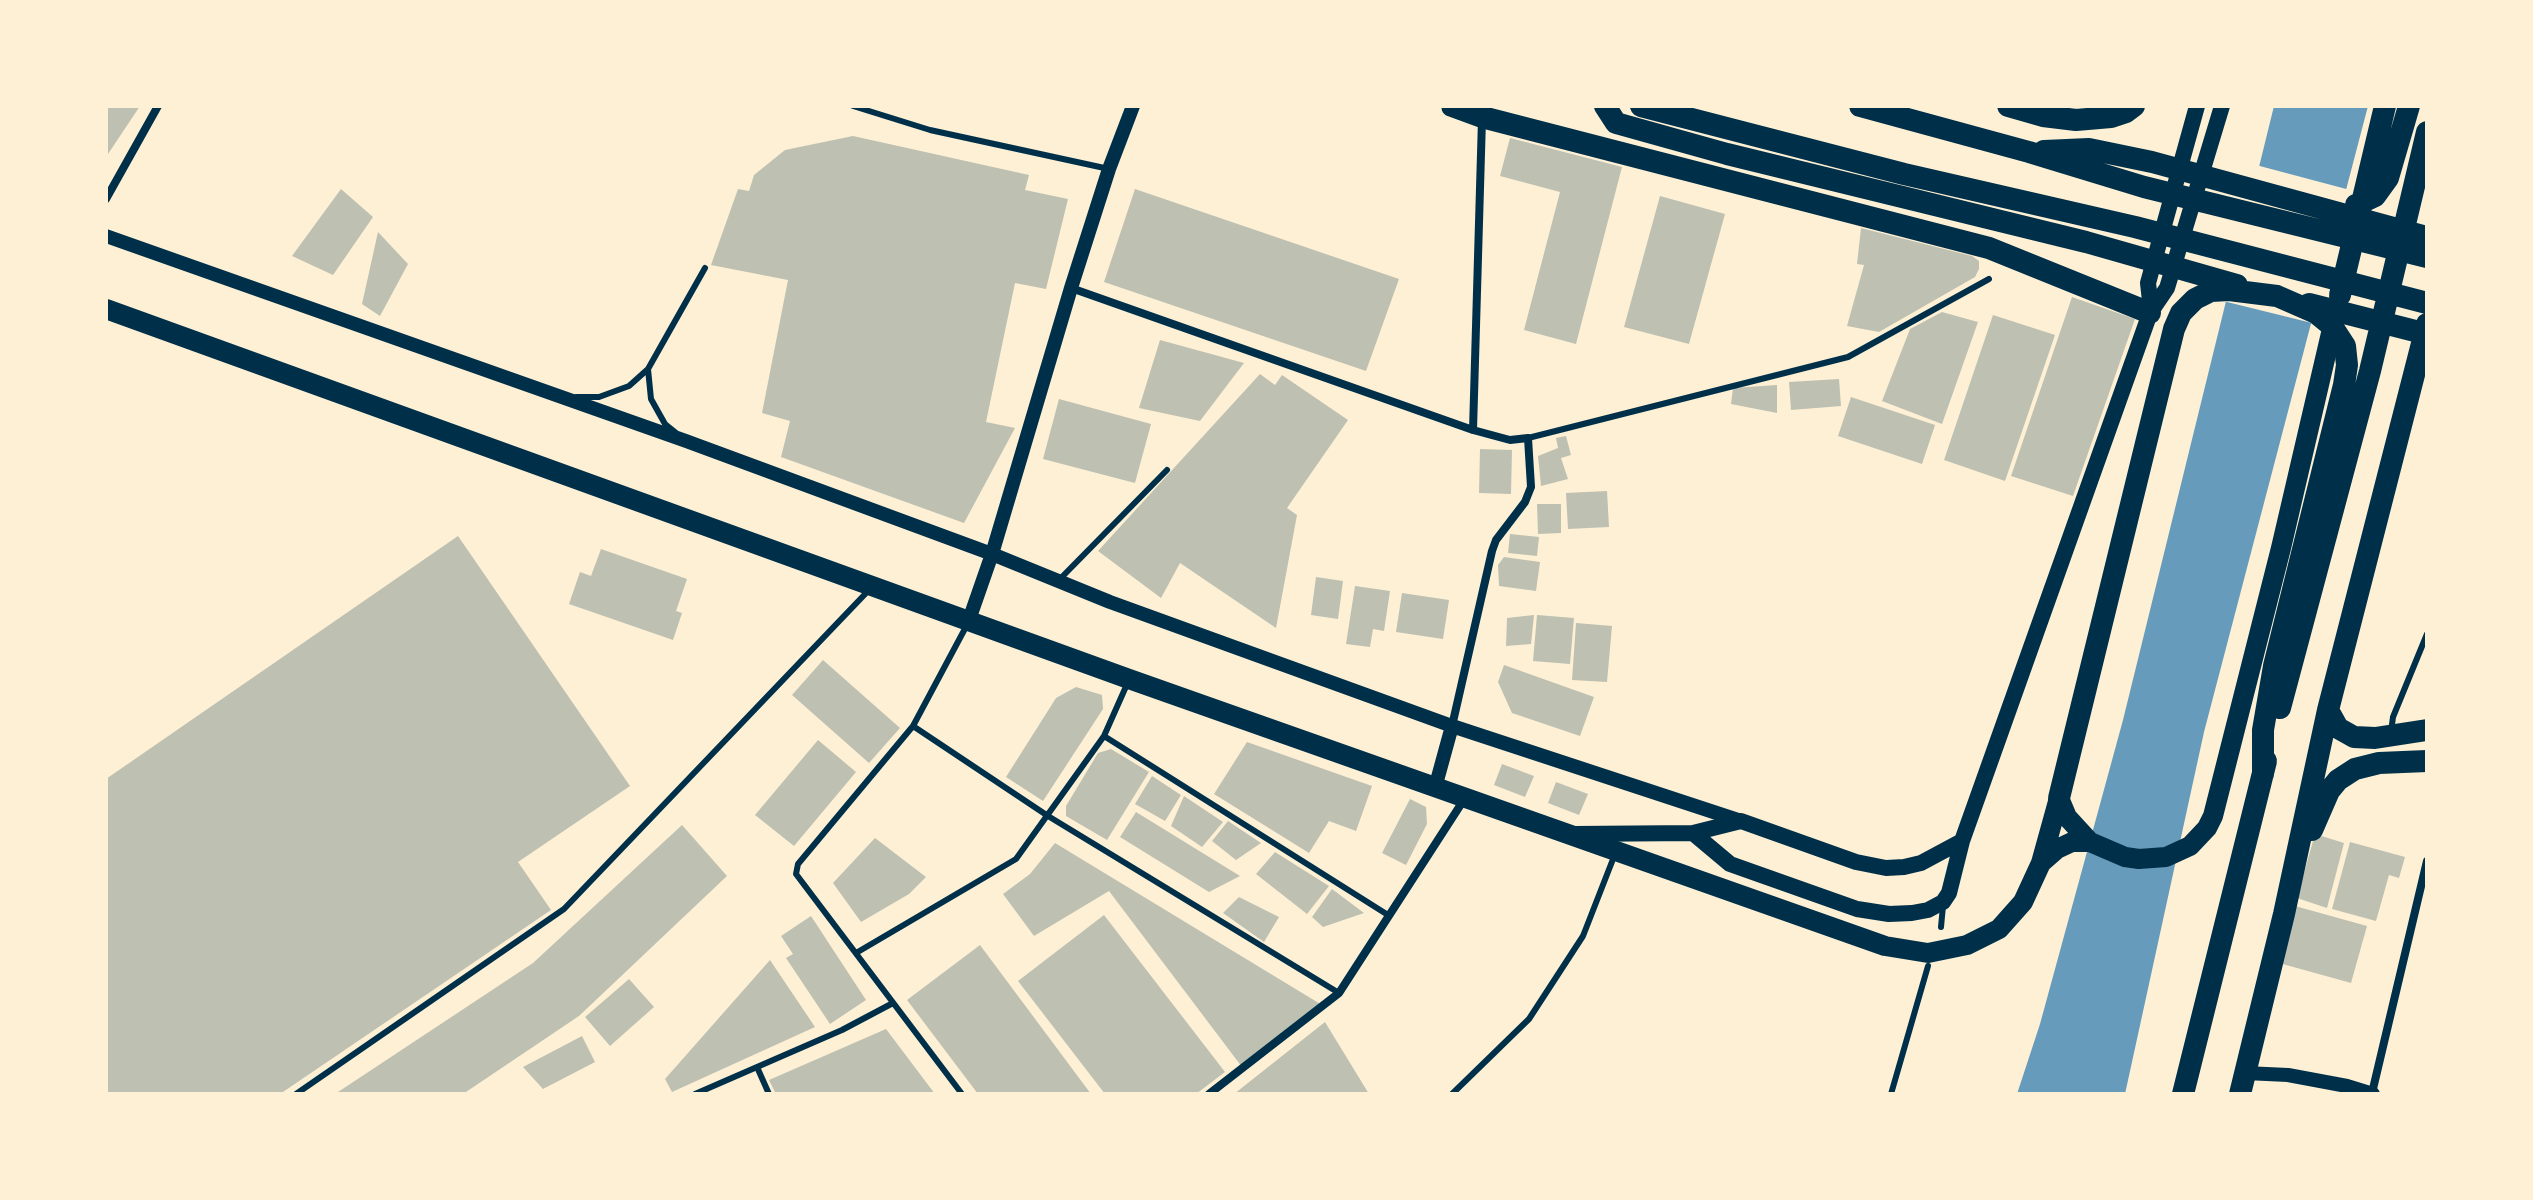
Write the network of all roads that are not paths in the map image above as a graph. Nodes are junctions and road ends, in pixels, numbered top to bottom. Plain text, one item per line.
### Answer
1 (158, 106) edge
2 (853, 106) edge
3 (1133, 106) edge
4 (1452, 106) edge
5 (1605, 106) edge
6 (1641, 106) edge
7 (1860, 106) edge
8 (2008, 106) edge
9 (2134, 106) edge
10 (2197, 106) edge
11 (2222, 106) edge
12 (2385, 106) edge
13 (2409, 106) edge
14 (1482, 117) junction
15 (2427, 132) edge
16 (2029, 152) junction
17 (1109, 169) junction
18 (106, 199) edge
19 (2309, 205) junction
20 (106, 236) edge
21 (2427, 237) edge
22 (2427, 257) edge
23 (705, 268) dead end
24 (1989, 279) dead end
25 (1071, 288) junction
26 (2277, 296) junction
27 (2339, 301) junction
28 (2427, 303) edge
29 (106, 309) edge
30 (2150, 311) junction
31 (2384, 314) junction
32 (2427, 324) edge
33 (2427, 334) edge
34 (648, 369) junction
35 (563, 398) junction
36 (1473, 430) junction
37 (1528, 438) junction
38 (686, 441) junction
39 (1167, 470) dead end
40 (992, 554) junction
41 (1058, 581) junction
42 (873, 585) junction
43 (969, 620) junction
44 (2427, 634) edge
45 (1129, 679) junction
46 (2328, 710) junction
47 (913, 726) junction
48 (1452, 726) junction
49 (2427, 730) edge
50 (2391, 735) junction
51 (1104, 736) junction
52 (2427, 761) edge
53 (2263, 774) junction
54 (1435, 788) junction
55 (1465, 798) junction
56 (2059, 798) junction
57 (1048, 816) junction
58 (1741, 821) junction
59 (1693, 833) junction
60 (1566, 834) junction
61 (1962, 841) junction
62 (2090, 842) junction
63 (1620, 852) junction
64 (2427, 861) edge
65 (2041, 863) junction
66 (1943, 902) junction
67 (2284, 914) junction
68 (1388, 915) junction
69 (1941, 927) dead end
70 (856, 953) junction
71 (1928, 966) dead end
72 (1339, 993) junction
73 (893, 1003) junction
74 (757, 1067) junction
75 (2242, 1083) edge
76 (296, 1094) edge
77 (695, 1094) edge
78 (769, 1094) edge
79 (962, 1094) edge
80 (1209, 1094) edge
81 (1452, 1094) edge
82 (1891, 1094) edge
83 (2183, 1094) edge
84 (2373, 1094) edge

1 - 18 street
2 - 17 lane
3 - 17 street
4 - 14 highway
5 - 26 highway
6 - 28 highway
7 - 16 highway
8 - 9 highway
10 - 30 main road
11 - 30 main road
12 - 27 highway
13 - 19 highway
14 - 30 highway
14 - 36 street
15 - 31 highway
16 - 19 highway
16 - 22 highway
17 - 25 street
19 - 21 highway
20 - 35 street
23 - 34 lane
24 - 37 lane
25 - 36 street
25 - 40 street
26 - 33 highway
26 - 53 highway
26 - 56 highway
27 - 31 highway
27 - 62 highway
29 - 42 highway
30 - 61 main road
31 - 53 highway
32 - 46 highway
34 - 35 lane
34 - 38 lane
35 - 38 street
36 - 37 street
37 - 48 street
38 - 40 street
39 - 41 lane
40 - 41 street
40 - 43 street
41 - 48 street
42 - 43 highway
42 - 76 lane
43 - 45 highway
43 - 47 lane
44 - 50 lane
45 - 51 lane
45 - 54 highway
46 - 50 highway
46 - 67 highway
47 - 57 lane
47 - 70 lane
48 - 54 street
48 - 58 street
49 - 50 highway
51 - 57 lane
51 - 68 lane
52 - 67 highway
53 - 83 highway
54 - 55 highway
55 - 60 highway
55 - 68 street
56 - 62 highway
56 - 65 highway
57 - 70 lane
57 - 72 lane
58 - 59 main road
58 - 61 main road
59 - 60 main road
59 - 66 main road
60 - 63 highway
61 - 66 main road
62 - 65 highway
63 - 65 highway
63 - 81 lane
64 - 84 street
66 - 69 lane
67 - 75 highway
68 - 72 street
70 - 73 lane
71 - 82 lane
72 - 80 street
73 - 74 lane
73 - 79 lane
74 - 77 lane
74 - 78 lane
75 - 84 street

